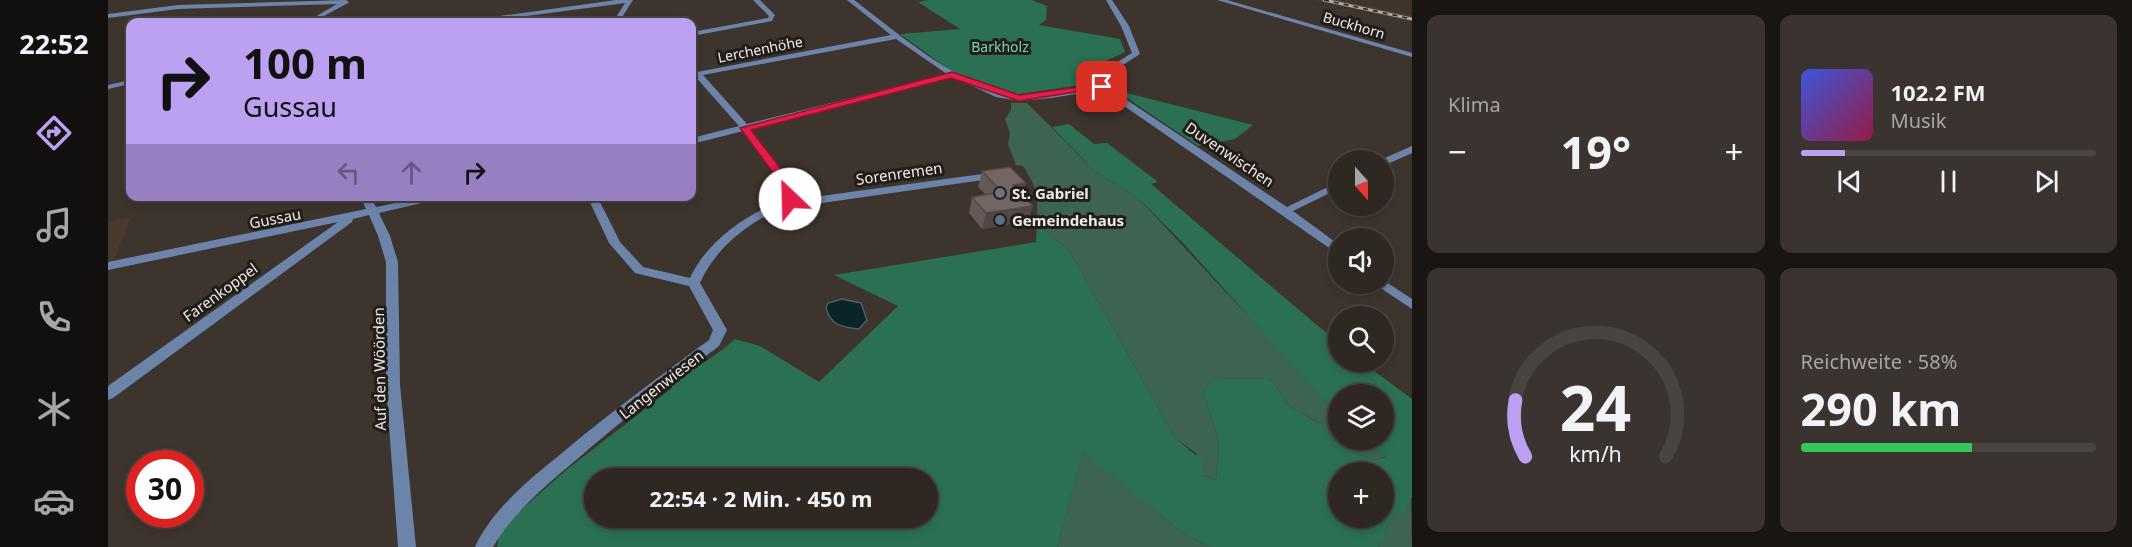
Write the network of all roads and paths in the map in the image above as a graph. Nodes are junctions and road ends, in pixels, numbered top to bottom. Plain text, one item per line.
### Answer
1 (630, 0) edge
2 (756, 0) edge
3 (850, 0) edge
4 (1109, 0) edge
5 (1220, 0) edge
6 (347, 1) edge
7 (108, 16) edge
8 (316, 18) edge
9 (512, 18) edge
10 (619, 18) edge
11 (696, 33) edge
12 (899, 36) junction
13 (1412, 55) edge
14 (952, 75) junction
15 (126, 83) edge
16 (108, 87) edge
17 (1102, 87) junction
18 (745, 128) junction
19 (696, 140) edge
20 (1412, 148) edge
21 (1394, 157) edge
22 (1012, 173) edge
23 (1328, 190) edge
24 (790, 199) junction
25 (367, 201) edge
26 (425, 201) edge
27 (594, 201) edge
28 (1286, 211) junction
29 (371, 213) junction
30 (352, 218) junction
31 (1328, 242) edge
32 (108, 266) edge
33 (694, 283) junction
34 (1394, 292) edge
35 (1412, 305) edge
36 (108, 394) edge
37 (406, 547) edge
38 (484, 547) edge

1 - 9 street
1 - 10 street
2 - 11 street
3 - 12 street
4 - 17 street
5 - 13 street, Buckhorn
6 - 7 street
6 - 8 street
12 - 14 street
12 - 18 street, Lerchenhöhe
14 - 17 street
14 - 18 street
15 - 16 street
17 - 28 street, Duvenwischen
18 - 19 street
18 - 24 street
20 - 21 street
22 - 24 street, Sorenremen
23 - 28 street
24 - 33 street
25 - 29 street, Auf den Wöörden
26 - 29 street, Gussau
27 - 33 street
28 - 31 street, Duvenwischen
29 - 30 street, Gussau
29 - 37 street, Auf den Wöörden
30 - 32 street, Gussau
30 - 36 street, Farenkoppel
33 - 38 street, Langenwiesen
34 - 35 street

